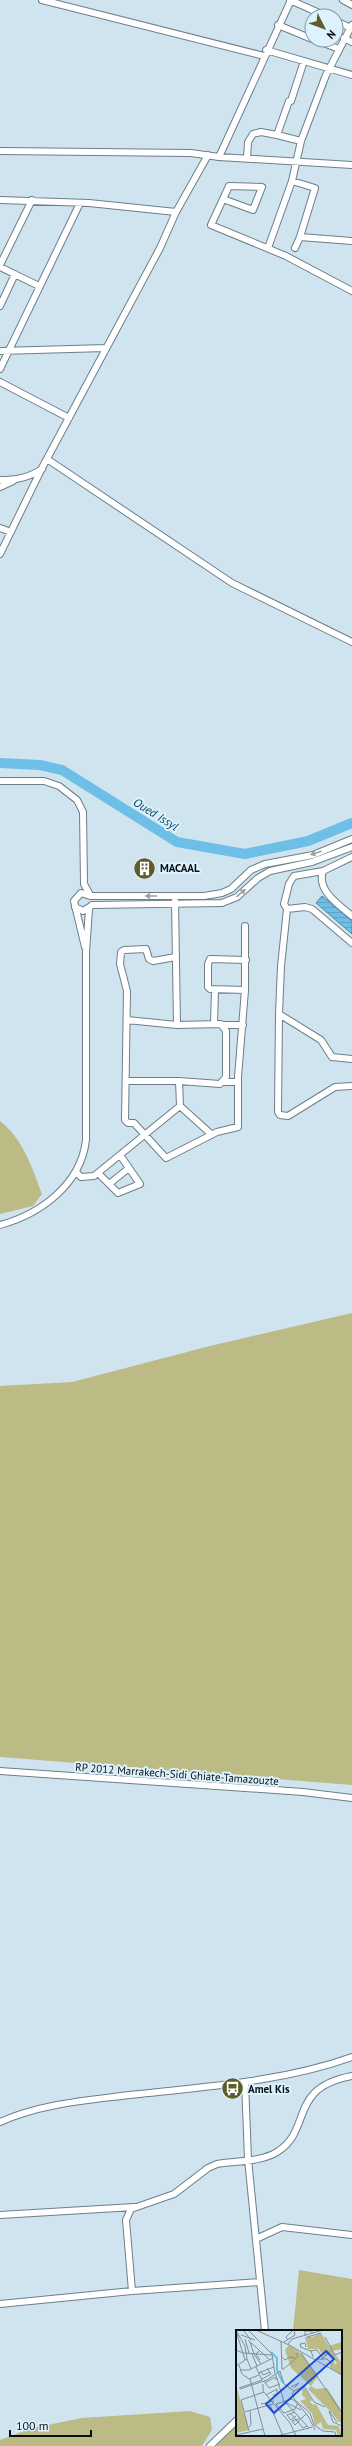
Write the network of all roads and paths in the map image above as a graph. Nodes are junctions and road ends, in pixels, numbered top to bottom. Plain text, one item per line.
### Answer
1 (42, 0) edge
2 (290, 0) edge
3 (343, 0) edge
4 (352, 5) edge
5 (308, 8) edge
6 (278, 25) junction
7 (351, 26) edge
8 (304, 35) edge
9 (344, 38) joint
10 (352, 42) edge
11 (339, 49) edge
12 (265, 53) junction
13 (304, 61) junction
14 (329, 67) junction
15 (352, 75) edge
16 (277, 135) junction
17 (302, 141) junction
18 (0, 151) edge
19 (208, 155) junction
20 (219, 157) junction
21 (247, 158) junction
22 (296, 161) junction
23 (352, 166) edge
24 (292, 181) junction
25 (223, 198) junction
26 (0, 200) edge
27 (32, 200) junction
28 (80, 203) junction
29 (176, 212) junction
30 (300, 237) junction
31 (352, 241) edge
32 (268, 248) junction
33 (295, 248) dead end
34 (0, 266) edge
35 (15, 274) junction
36 (39, 286) junction
37 (352, 290) edge
38 (0, 306) edge
39 (106, 348) junction
40 (8, 350) junction
41 (0, 351) edge
42 (0, 369) edge
43 (0, 382) edge
44 (69, 418) junction
45 (47, 459) junction
46 (42, 468) junction
47 (0, 480) edge
48 (15, 480) junction
49 (0, 487) edge
50 (0, 528) edge
51 (12, 532) junction
52 (0, 554) edge
53 (352, 642) edge
54 (0, 781) edge
55 (352, 839) edge
56 (352, 847) edge
57 (352, 857) edge
58 (323, 871) junction
59 (84, 884) junction
60 (79, 894) junction
61 (90, 895) junction
62 (175, 896) junction
63 (175, 904) junction
64 (75, 907) junction
65 (91, 907) junction
66 (287, 909) junction
67 (352, 916) edge
68 (245, 926) dead end
69 (352, 943) edge
70 (86, 952) junction
71 (176, 958) junction
72 (246, 960) junction
73 (215, 990) junction
74 (245, 990) junction
75 (280, 1014) junction
76 (127, 1020) junction
77 (214, 1023) junction
78 (177, 1025) junction
79 (222, 1025) junction
80 (243, 1025) junction
81 (352, 1058) edge
82 (127, 1081) junction
83 (179, 1081) junction
84 (223, 1082) junction
85 (238, 1082) junction
86 (352, 1086) edge
87 (180, 1106) junction
88 (211, 1134) junction
89 (144, 1135) junction
90 (120, 1155) junction
91 (129, 1168) junction
92 (98, 1172) junction
93 (77, 1173) junction
94 (110, 1184) junction
95 (0, 1224) edge
96 (0, 1771) edge
97 (352, 1798) edge
98 (352, 2057) edge
99 (352, 2076) edge
100 (245, 2082) junction
101 (0, 2122) edge
102 (248, 2159) junction
103 (135, 2206) junction
104 (0, 2215) edge
105 (352, 2235) edge
106 (256, 2239) junction
107 (260, 2282) junction
108 (132, 2291) junction
109 (0, 2304) edge
110 (265, 2330) edge
111 (236, 2421) edge
112 (210, 2446) edge

1 - 12 street
2 - 5 street
2 - 6 street
3 - 4 street
6 - 8 street
6 - 12 street
7 - 9 street
9 - 10 street
11 - 14 street
12 - 13 street
12 - 20 street
13 - 14 street
13 - 16 street
14 - 15 street
14 - 17 street
16 - 17 street
16 - 21 street
17 - 22 street
18 - 19 street
19 - 20 street
19 - 29 street
20 - 21 street
21 - 22 street
22 - 23 street
22 - 24 street
24 - 30 street
24 - 32 street
25 - 25 street
25 - 32 street
26 - 27 street
27 - 28 street
27 - 34 street
28 - 29 street
28 - 36 street
29 - 39 street
30 - 31 street
30 - 33 street
32 - 37 street
34 - 35 street
35 - 36 street
35 - 38 street
36 - 40 street
39 - 40 street
39 - 44 street
40 - 41 street
40 - 42 street
43 - 44 street
44 - 45 street
45 - 46 street
45 - 53 street
46 - 48 street
46 - 51 street
47 - 48 street
48 - 49 street
50 - 51 street
51 - 52 street
54 - 59 street
55 -> 62 street
63 -> 56 street
57 - 58 street
58 - 66 street
58 - 67 street
59 - 60 street
59 - 61 street
60 - 61 street
60 - 64 street
62 -> 61 street
61 - 65 street
62 - 63 street
63 - 65 street
63 - 71 street
64 - 65 street
64 - 70 street
65 - 70 street
66 - 69 street
66 - 75 street
68 - 72 street
70 - 93 street
71 - 76 street
71 - 78 street
72 - 73 street
72 - 74 street
73 - 74 street
73 - 77 street
74 - 80 street
75 - 81 street
75 - 86 street
76 - 78 street
76 - 82 street
77 - 78 street
77 - 79 street
79 - 80 street
79 - 84 street
80 - 85 street
82 - 83 street
82 - 89 street
83 - 84 street
83 - 87 street
84 - 85 street
85 - 88 street
87 - 88 street
87 - 89 street
88 - 89 street
89 - 90 street
90 - 91 street
90 - 92 street
91 - 94 street
91 - 94 street
92 - 93 street
92 - 94 street
93 - 95 street
96 - 97 street, RP 2012 Marrakech-Sidi Ghiate-Tamazouzte
98 - 100 street
99 - 102 street
100 - 101 street
100 - 102 street
102 - 103 street
102 - 106 street
103 - 104 street
103 - 108 street
105 - 106 street
106 - 107 street
107 - 108 street
107 - 110 street
108 - 109 street
111 - 112 street

